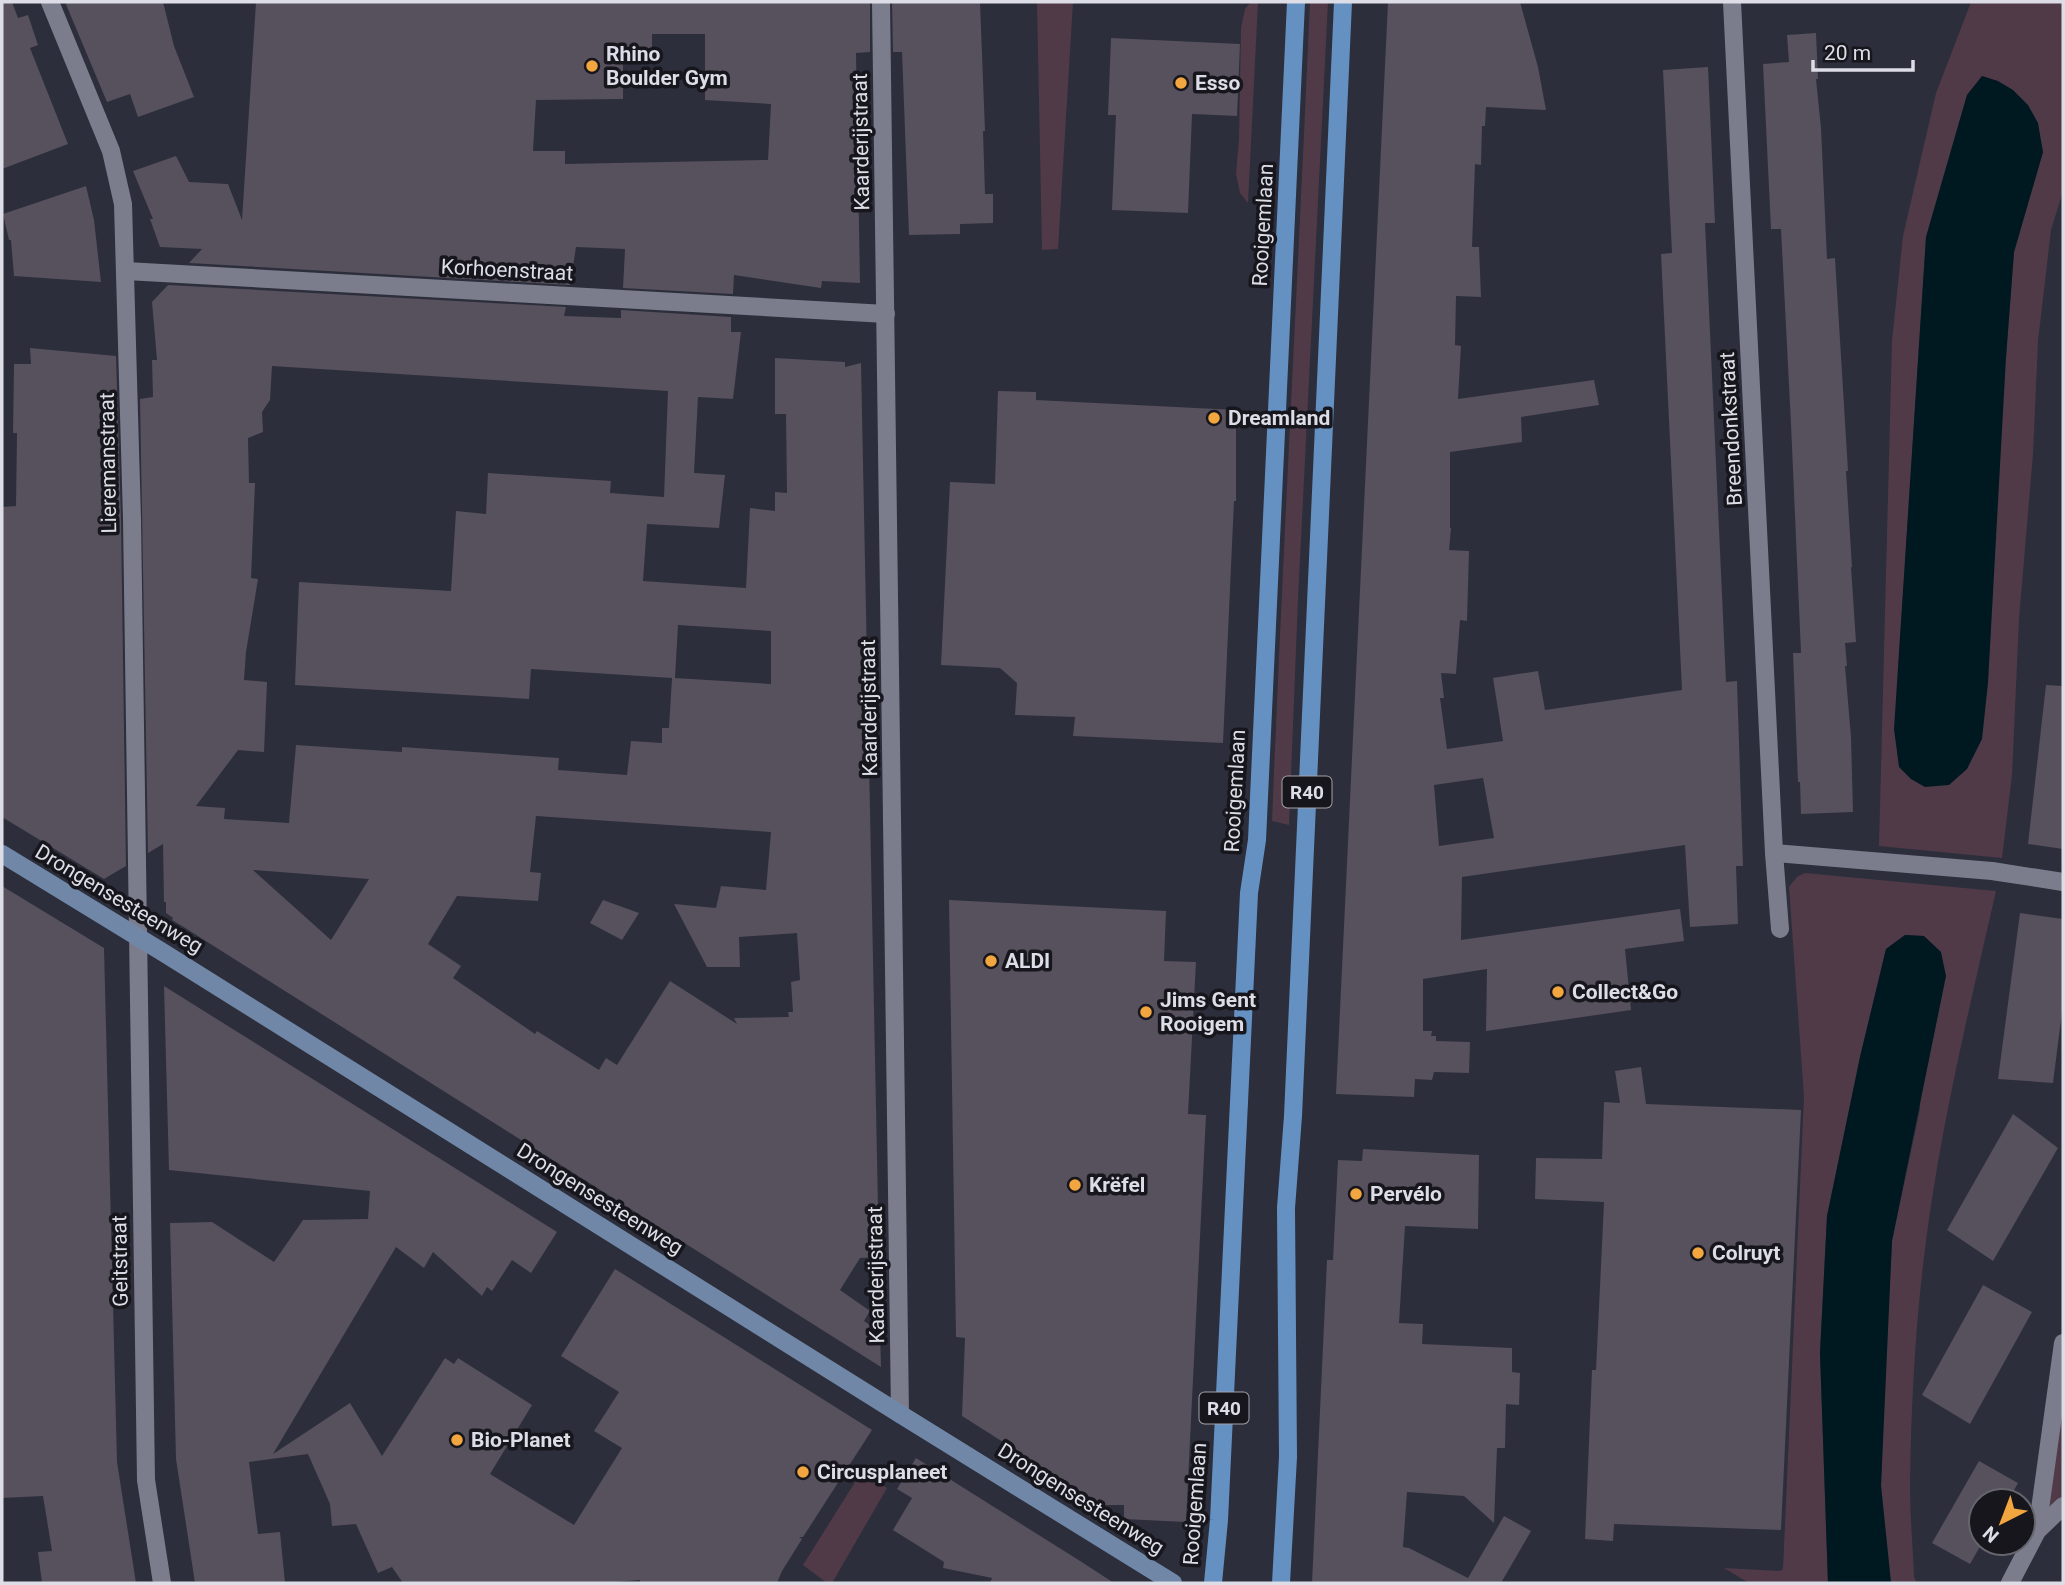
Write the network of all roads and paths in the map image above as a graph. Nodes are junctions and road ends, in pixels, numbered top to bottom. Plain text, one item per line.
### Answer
1 (50, 2) edge
2 (881, 2) edge
3 (1296, 2) edge
4 (1343, 2) edge
5 (1732, 2) edge
6 (126, 271) junction
7 (886, 314) junction
8 (1774, 853) junction
9 (2, 854) edge
10 (2063, 882) edge
11 (1780, 929) dead end
12 (138, 936) junction
13 (2063, 1343) edge
14 (900, 1415) junction
15 (2063, 1506) edge
16 (2037, 1531) joint
17 (2024, 1557) edge
18 (162, 1583) edge
19 (1174, 1583) edge
20 (1213, 1583) edge
21 (1282, 1583) edge
22 (2010, 1583) edge

1 - 6 street, Lieremanstraat
2 - 7 street, Kaarderijstraat
3 - 20 main road, Rooigemlaan / R40
4 - 21 main road, R40
5 - 8 street, Breendonkstraat
6 - 7 street, Korhoenstraat
6 - 12 street, Lieremanstraat
7 - 14 street, Kaarderijstraat
8 - 10 street
8 - 11 street, Breendonkstraat
9 - 12 street, Drongensesteenweg
12 - 14 street, Drongensesteenweg
12 - 18 street, Geitstraat
13 - 16 street
14 - 19 street, Drongensesteenweg
15 - 16 street
17 - 22 street

